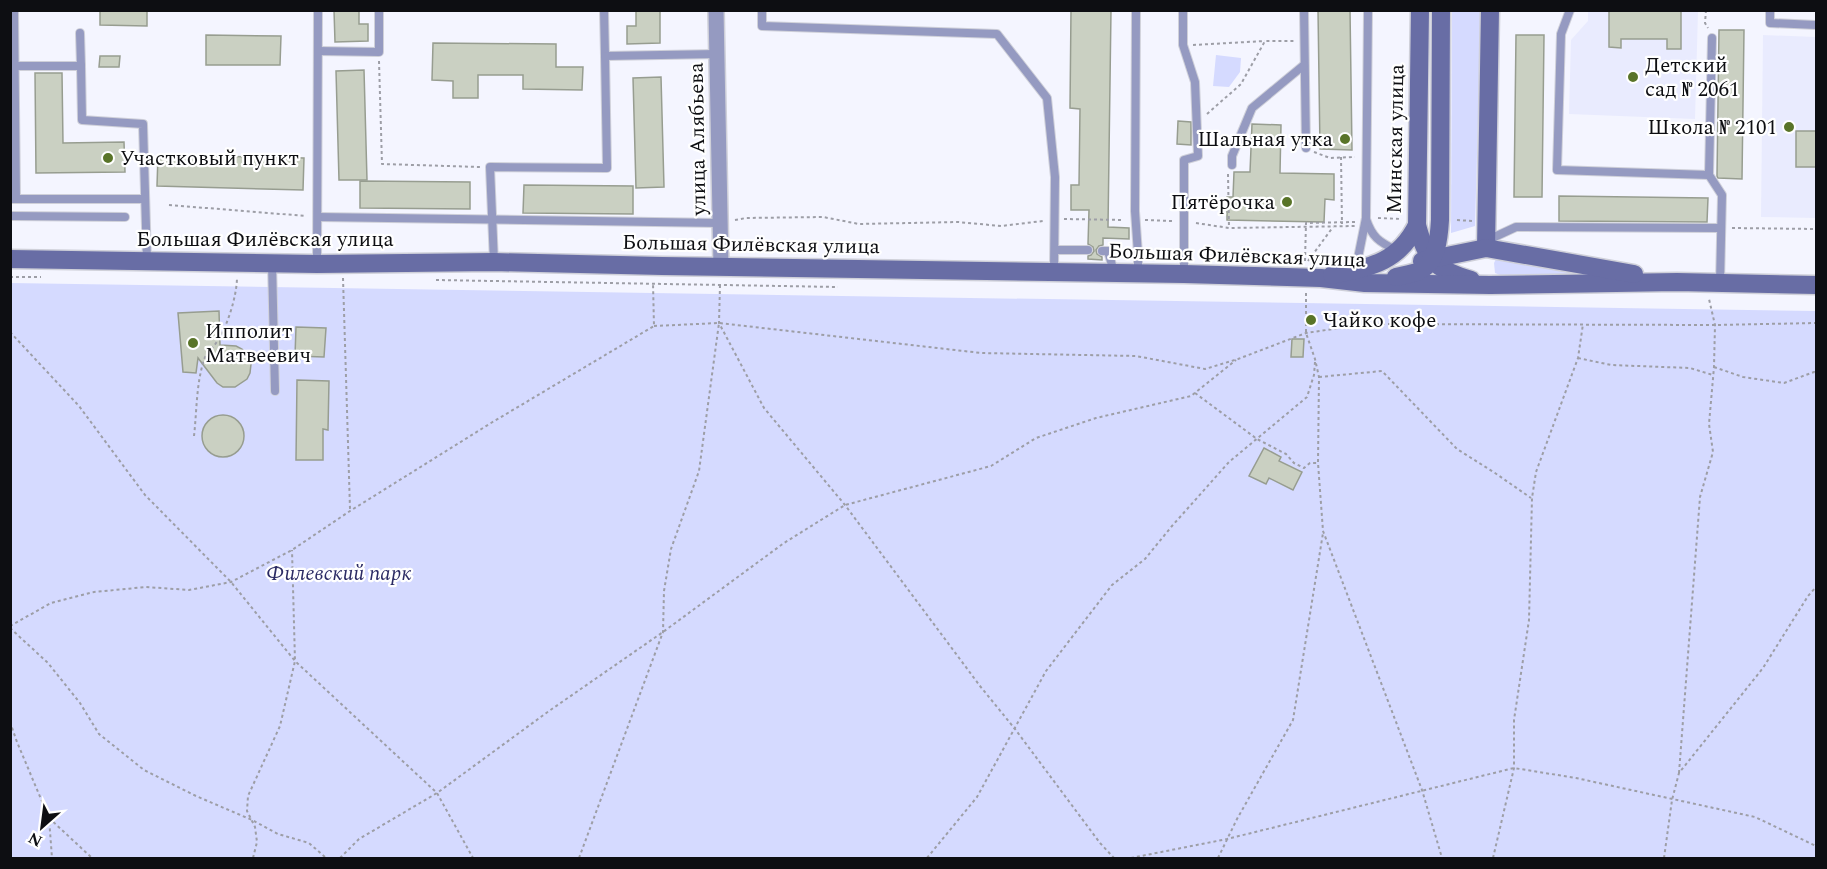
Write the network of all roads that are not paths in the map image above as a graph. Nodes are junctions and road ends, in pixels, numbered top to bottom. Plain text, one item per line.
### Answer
1 (14, 10) edge
2 (318, 10) edge
3 (379, 10) edge
4 (603, 10) edge
5 (716, 10) edge
6 (762, 10) edge
7 (1183, 10) edge
8 (1304, 10) edge
9 (1368, 10) edge
10 (1420, 10) edge
11 (1441, 10) edge
12 (1490, 10) edge
13 (1570, 10) edge
14 (1770, 10) edge
15 (1136, 12) edge
16 (1816, 25) edge
17 (80, 33) dead end
18 (1712, 38) road end
19 (318, 51) junction
20 (717, 54) junction
21 (605, 56) junction
22 (1304, 65) junction
23 (13, 66) edge
24 (81, 66) junction
25 (1306, 148) road end
26 (1232, 165) road end
27 (1709, 175) junction
28 (13, 199) edge
29 (144, 199) junction
30 (10, 216) edge
31 (125, 217) dead end
32 (318, 217) junction
33 (1366, 218) junction
34 (491, 220) junction
35 (1446, 220) junction
36 (720, 222) junction
37 (1409, 222) junction
38 (1721, 228) junction
39 (1486, 244) junction
40 (1054, 250) junction
41 (1088, 250) dead end
42 (1102, 251) dead end
43 (1398, 251) junction
44 (1467, 252) junction
45 (10, 259) edge
46 (1432, 259) junction
47 (147, 261) junction
48 (494, 262) junction
49 (272, 263) junction
50 (1380, 263) junction
51 (317, 264) junction
52 (1054, 272) junction
53 (1113, 272) junction
54 (1138, 273) junction
55 (1184, 274) junction
56 (721, 276) junction
57 (1359, 277) junction
58 (1677, 282) junction
59 (1711, 283) junction
60 (1490, 285) junction
61 (1816, 285) edge
62 (275, 391) dead end

1 - 23 lane
2 - 19 lane
3 - 19 lane
4 - 21 lane
5 - 20 street, улица Алябьева
6 - 40 lane
7 - 55 lane
8 - 22 lane
9 - 33 lane
10 - 37 main road, Минская улица
11 - 35 main road
12 - 39 main road
13 - 27 lane
14 - 16 lane
15 - 54 lane
17 - 24 lane
18 - 27 lane
19 - 32 lane
20 - 21 lane
20 - 36 street, улица Алябьева
21 - 34 lane
22 - 25 lane
22 - 26 lane
23 - 24 lane
23 - 28 lane
24 - 29 lane
27 - 38 lane
28 - 29 lane
29 - 47 lane
30 - 31 lane
32 - 34 lane
32 - 51 lane
33 - 43 lane
33 - 57 lane
34 - 36 lane
34 - 48 lane
35 - 44 main road
35 - 46 main road
36 - 56 street, улица Алябьева
37 - 43 main road, Минская улица
37 - 46 main road, Большая Филёвская улица
38 - 39 lane
38 - 59 lane
39 - 44 main road, Большая Филёвская улица
39 - 58 main road, Большая Филёвская улица
40 - 41 lane
40 - 52 lane
42 - 53 lane
43 - 50 main road, Минская улица
44 - 46 main road, Большая Филёвская улица
45 - 47 main road, Большая Филёвская улица
46 - 50 main road, Большая Филёвская улица
46 - 57 main road
46 - 60 main road, Большая Филёвская улица
47 - 49 main road, Большая Филёвская улица
48 - 51 main road, Большая Филёвская улица
48 - 56 main road, Большая Филёвская улица
49 - 51 main road, Большая Филёвская улица
49 - 62 lane
50 - 57 main road, Минская улица
52 - 53 main road, Большая Филёвская улица
52 - 56 main road, Большая Филёвская улица
53 - 54 main road, Большая Филёвская улица
54 - 55 main road, Большая Филёвская улица
55 - 57 main road, Большая Филёвская улица
57 - 60 main road, Большая Филёвская улица
58 - 59 main road, Большая Филёвская улица
58 - 60 main road, Большая Филёвская улица
59 - 61 main road, Большая Филёвская улица

